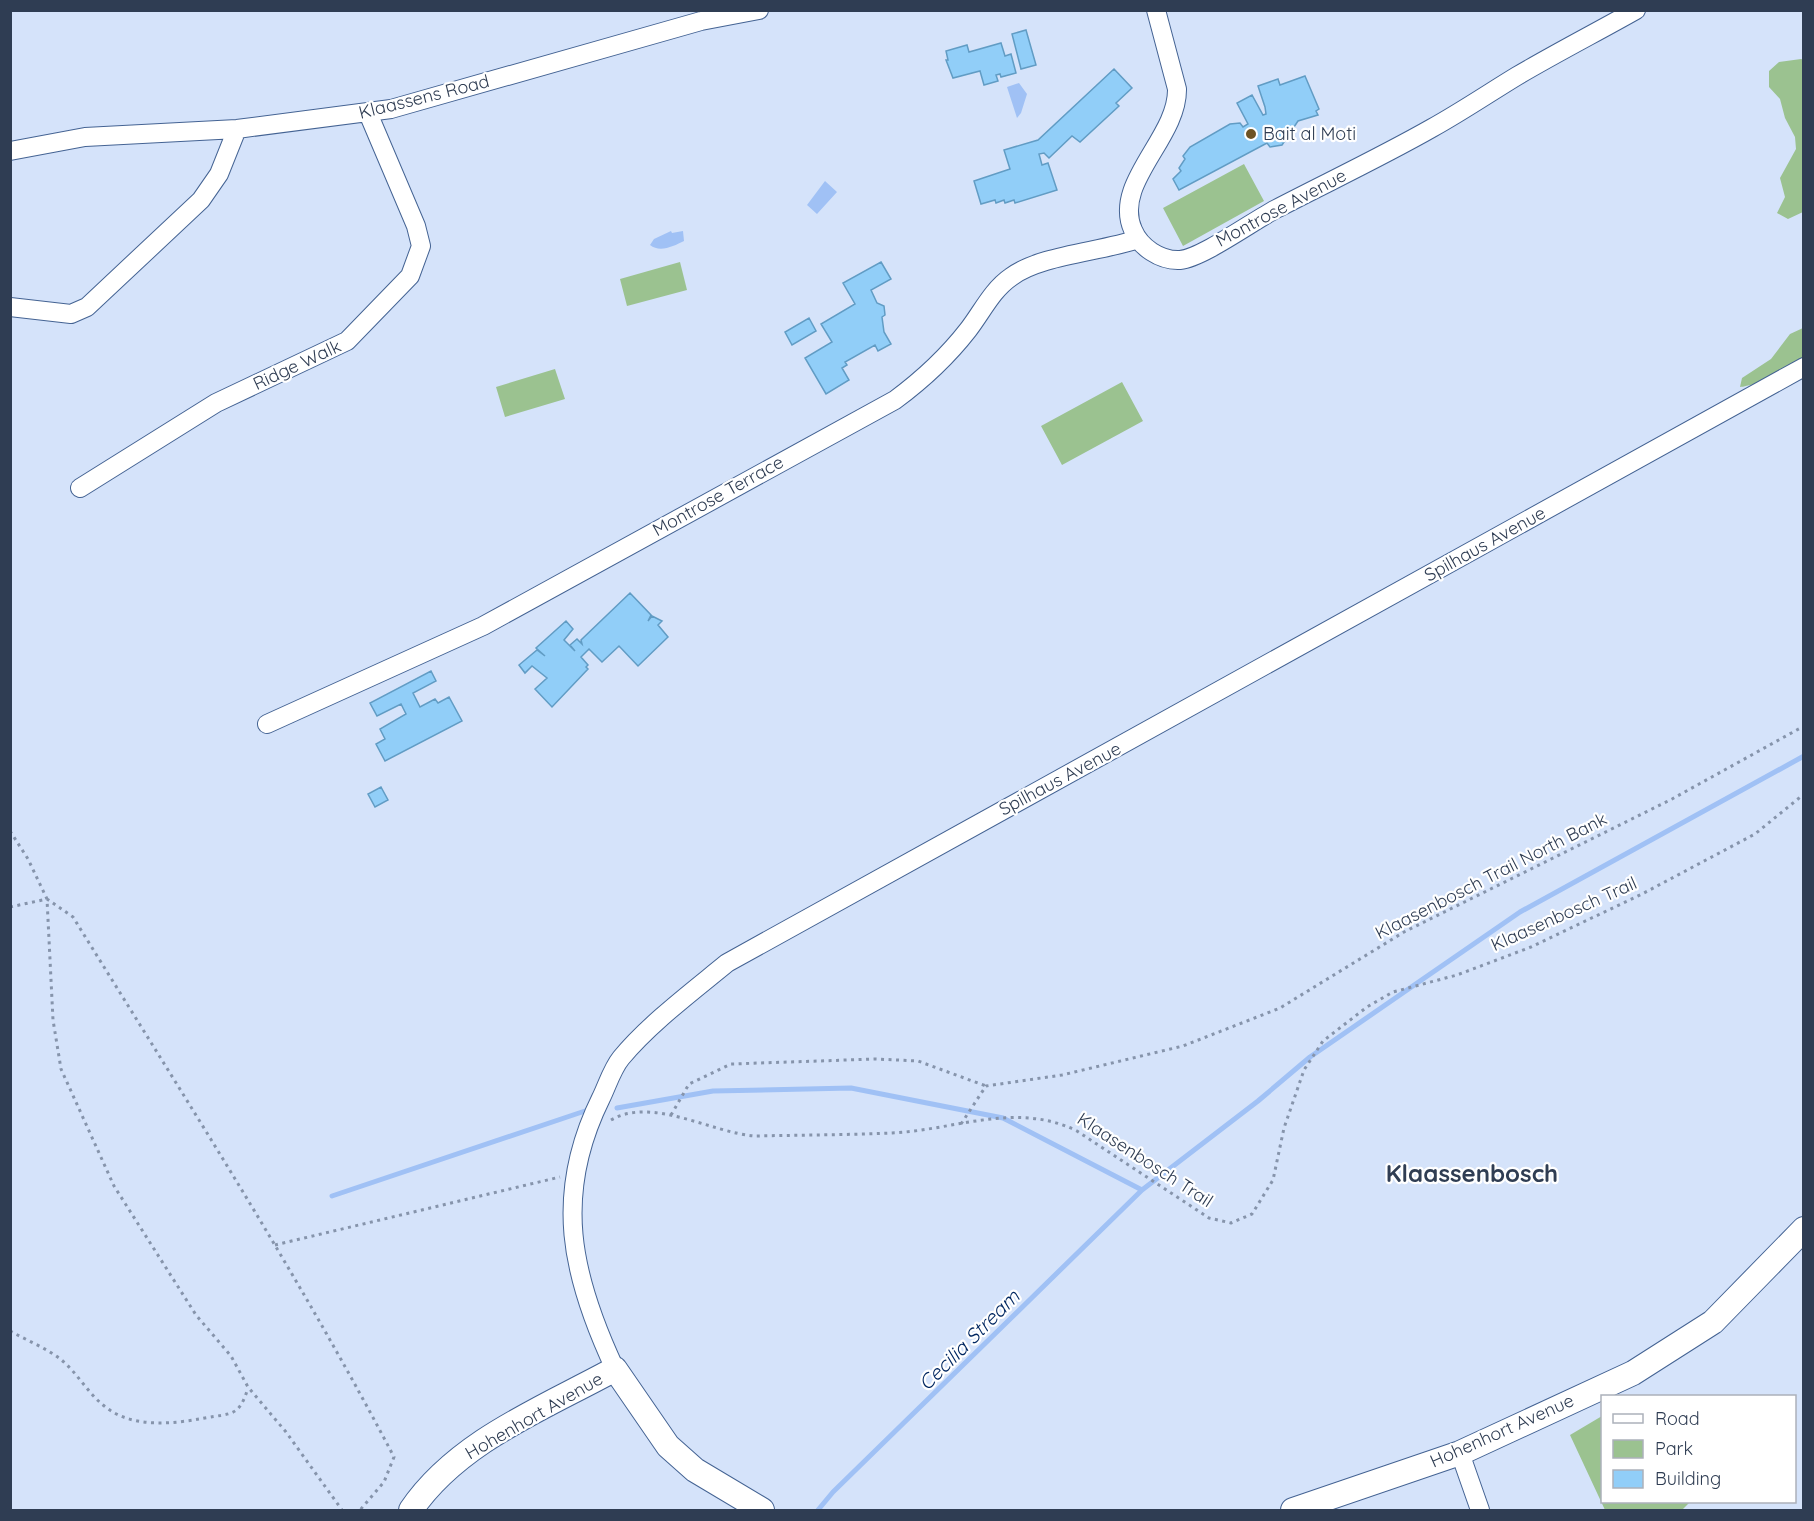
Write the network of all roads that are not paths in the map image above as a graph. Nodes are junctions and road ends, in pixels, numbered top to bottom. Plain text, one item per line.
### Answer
1 (759, 10) edge
2 (1156, 10) edge
3 (1636, 10) edge
4 (368, 113) junction
5 (237, 129) junction
6 (10, 151) edge
7 (1138, 239) junction
8 (10, 308) edge
9 (1803, 367) edge
10 (80, 488) dead end
11 (267, 724) dead end
12 (1803, 1229) edge
13 (615, 1369) junction
14 (1460, 1453) junction
15 (411, 1510) edge
16 (762, 1510) edge
17 (1293, 1510) edge
18 (1480, 1510) edge

1 - 4 street, Klaassens Road
2 - 7 street
3 - 7 street, Montrose Avenue
4 - 5 street, Klaassens Road
4 - 10 street, Ridge Walk
5 - 6 street, Klaassens Road
5 - 8 street
7 - 11 street, Montrose Terrace
9 - 13 street, Spilhaus Avenue
12 - 14 street, Hohenhort Avenue
13 - 15 street, Hohenhort Avenue
13 - 16 street, Hohenhort Avenue
14 - 17 street, Hohenhort Avenue
14 - 18 street

